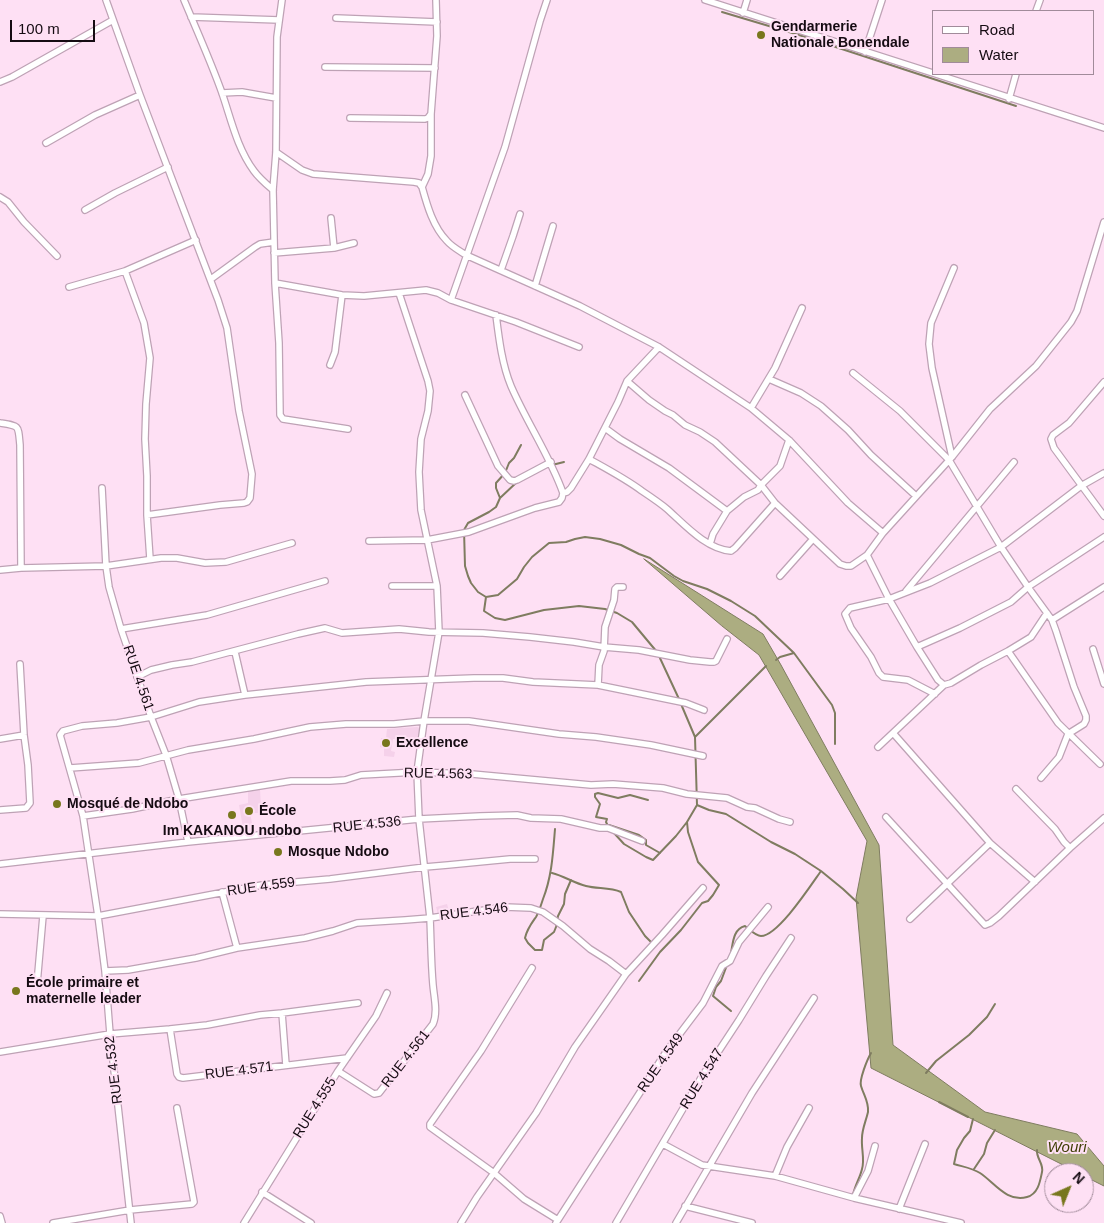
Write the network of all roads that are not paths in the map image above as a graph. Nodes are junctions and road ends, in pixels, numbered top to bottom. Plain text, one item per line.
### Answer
1 (106, 0) edge
2 (184, 0) edge
3 (282, 0) edge
4 (436, 0) edge
5 (547, 0) edge
6 (705, 0) edge
7 (747, 0) edge
8 (882, 0) edge
9 (742, 13) junction
10 (191, 17) junction
11 (336, 18) dead end
12 (113, 20) junction
13 (279, 20) junction
14 (437, 22) junction
15 (864, 52) junction
16 (325, 67) dead end
17 (435, 68) junction
18 (932, 74) edge
19 (936, 75) edge
20 (1016, 75) edge
21 (0, 82) edge
22 (222, 93) junction
23 (140, 95) junction
24 (276, 98) junction
25 (1009, 98) junction
26 (431, 114) junction
27 (350, 118) dead end
28 (1104, 127) edge
29 (46, 143) dead end
30 (276, 152) junction
31 (168, 167) junction
32 (422, 187) junction
33 (273, 190) junction
34 (0, 197) edge
35 (85, 210) dead end
36 (520, 214) dead end
37 (331, 218) dead end
38 (1104, 222) edge
39 (553, 226) dead end
40 (196, 240) junction
41 (274, 242) junction
42 (354, 242) dead end
43 (334, 248) junction
44 (274, 253) junction
45 (466, 255) junction
46 (57, 256) dead end
47 (954, 268) dead end
48 (500, 270) junction
49 (125, 271) junction
50 (211, 279) junction
51 (275, 283) junction
52 (535, 286) junction
53 (68, 287) dead end
54 (399, 292) junction
55 (342, 295) junction
56 (451, 300) junction
57 (802, 308) dead end
58 (496, 315) junction
59 (579, 347) dead end
60 (659, 347) junction
61 (330, 365) dead end
62 (854, 374) dead end
63 (769, 379) junction
64 (627, 381) junction
65 (1104, 382) edge
66 (465, 395) dead end
67 (752, 408) junction
68 (0, 423) edge
69 (605, 428) junction
70 (348, 429) dead end
71 (789, 440) junction
72 (951, 458) junction
73 (589, 459) junction
74 (551, 462) junction
75 (1014, 462) dead end
76 (1104, 473) edge
77 (761, 484) junction
78 (1081, 486) junction
79 (102, 488) dead end
80 (563, 493) junction
81 (916, 496) junction
82 (776, 503) junction
83 (977, 507) junction
84 (727, 512) junction
85 (147, 515) junction
86 (1104, 516) edge
87 (883, 533) junction
88 (1104, 537) edge
89 (813, 539) junction
90 (369, 540) dead end
91 (427, 540) junction
92 (292, 543) dead end
93 (710, 544) junction
94 (1001, 547) junction
95 (866, 555) junction
96 (150, 559) junction
97 (106, 566) junction
98 (21, 568) junction
99 (0, 570) edge
100 (780, 576) dead end
101 (325, 581) dead end
102 (392, 586) dead end
103 (437, 586) junction
104 (623, 587) dead end
105 (1028, 588) junction
106 (1104, 588) edge
107 (905, 592) junction
108 (889, 599) junction
109 (1047, 613) junction
110 (1052, 620) junction
111 (121, 629) junction
112 (439, 632) junction
113 (727, 639) dead end
114 (604, 647) junction
115 (917, 648) junction
116 (1093, 649) dead end
117 (1008, 651) junction
118 (235, 652) junction
119 (20, 664) dead end
120 (138, 677) junction
121 (431, 680) junction
122 (1104, 684) edge
123 (598, 685) junction
124 (944, 685) junction
125 (935, 694) junction
126 (245, 695) junction
127 (704, 710) dead end
128 (151, 717) junction
129 (424, 721) junction
130 (893, 733) junction
131 (1068, 734) junction
132 (24, 735) junction
133 (0, 739) edge
134 (878, 747) dead end
135 (166, 755) junction
136 (703, 756) dead end
137 (1100, 764) dead end
138 (70, 768) junction
139 (417, 772) junction
140 (1041, 778) dead end
141 (1016, 789) dead end
142 (179, 799) junction
143 (0, 810) edge
144 (82, 816) junction
145 (886, 817) dead end
146 (1104, 818) edge
147 (419, 820) junction
148 (790, 822) dead end
149 (642, 841) dead end
150 (188, 842) junction
151 (990, 843) junction
152 (1070, 848) junction
153 (88, 854) junction
154 (535, 859) dead end
155 (0, 864) edge
156 (425, 867) junction
157 (1035, 882) junction
158 (947, 885) junction
159 (703, 888) dead end
160 (222, 892) junction
161 (768, 907) dead end
162 (0, 914) edge
163 (44, 916) junction
164 (98, 916) junction
165 (430, 918) junction
166 (910, 919) dead end
167 (791, 938) dead end
168 (237, 948) junction
169 (532, 968) dead end
170 (106, 971) junction
171 (626, 974) junction
172 (37, 984) dead end
173 (387, 993) dead end
174 (814, 998) dead end
175 (358, 1003) dead end
176 (282, 1013) junction
177 (170, 1029) junction
178 (110, 1034) junction
179 (0, 1052) edge
180 (347, 1058) junction
181 (286, 1065) junction
182 (338, 1071) junction
183 (177, 1108) dead end
184 (809, 1108) dead end
185 (663, 1144) junction
186 (925, 1144) dead end
187 (875, 1146) dead end
188 (708, 1166) junction
189 (494, 1173) junction
190 (775, 1176) junction
191 (262, 1192) junction
192 (854, 1198) junction
193 (686, 1206) junction
194 (899, 1209) junction
195 (130, 1210) junction
196 (0, 1216) edge
197 (308, 1222) edge
198 (557, 1222) edge
199 (2, 1223) edge
200 (52, 1223) edge
201 (131, 1223) edge
202 (244, 1223) edge
203 (461, 1223) edge
204 (616, 1223) edge
205 (676, 1223) edge
206 (752, 1223) edge
207 (961, 1223) edge

1 - 12 street
2 - 10 street
3 - 13 street
4 - 14 street
5 - 45 street
6 - 9 street
7 - 9 street
8 - 15 street
9 - 15 street
10 - 13 street
10 - 22 street
11 - 14 street
12 - 21 street
12 - 23 street
13 - 24 street
14 - 17 street
15 - 18 street
16 - 17 street
17 - 26 street
19 - 25 street
20 - 25 street
22 - 24 street
22 - 33 street
23 - 29 street
23 - 31 street
24 - 30 street
25 - 28 street
26 - 27 street
26 - 32 street
30 - 32 street
30 - 33 street
31 - 35 street
31 - 40 street
32 - 45 street
33 - 41 street
34 - 46 street
36 - 48 street
37 - 43 street
38 - 72 street
39 - 52 street
40 - 49 street
40 - 50 street
41 - 44 street
41 - 50 street
42 - 43 street
43 - 44 street
44 - 51 street
45 - 48 street
45 - 56 street
47 - 72 street
48 - 52 street
49 - 53 street
49 - 85 street
50 - 85 street
51 - 55 street
51 - 70 street
52 - 60 street
54 - 55 street
54 - 56 street
54 - 91 street, RUE 4.546
55 - 61 street
56 - 58 street
57 - 63 street
58 - 59 street
58 - 74 street
60 - 64 street
60 - 67 street
62 - 72 street
63 - 67 street
63 - 81 street
64 - 69 street
64 - 77 street
65 - 78 street
66 - 74 street
67 - 71 street
68 - 98 street
69 - 73 street
69 - 84 street
71 - 77 street
71 - 87 street
72 - 81 street
72 - 83 street
73 - 80 street
73 - 93 street
74 - 80 street
75 - 83 street
76 - 78 street
77 - 82 street
77 - 84 street
78 - 86 street
78 - 94 street
79 - 97 street
80 - 91 street
81 - 87 street
82 - 89 street
82 - 93 street
83 - 94 street
83 - 107 street
84 - 93 street
85 - 96 street
87 - 95 street
88 - 105 street
89 - 95 street
89 - 100 street
90 - 91 street
91 - 103 street, RUE 4.546
92 - 96 street
94 - 105 street
94 - 107 street
95 - 108 street
96 - 97 street
97 - 98 street
97 - 111 street
98 - 99 street
101 - 111 street, RUE 4.561
102 - 103 street
103 - 112 street, RUE 4.546
104 - 114 street
105 - 109 street
105 - 115 street
106 - 110 street
107 - 108 street
108 - 115 street
108 - 125 street
109 - 110 street
109 - 117 street
110 - 131 street
111 - 120 street, RUE 4.561
112 - 114 street
112 - 118 street
112 - 121 street, RUE 4.546
113 - 114 street
114 - 123 street
115 - 124 street
116 - 122 street
117 - 124 street
117 - 131 street
118 - 120 street
118 - 126 street
119 - 132 street
120 - 128 street, RUE 4.561
121 - 123 street
121 - 126 street
121 - 129 street, RUE 4.546
123 - 127 street
124 - 125 street
125 - 130 street
126 - 128 street
128 - 135 street, RUE 4.561
128 - 138 street, RUE 4.532
129 - 135 street
129 - 136 street
129 - 139 street, RUE 4.546
130 - 134 street
130 - 151 street
131 - 137 street
131 - 140 street
132 - 133 street
132 - 143 street
135 - 138 street
135 - 142 street, RUE 4.561
138 - 144 street, RUE 4.532
139 - 142 street, RUE 4.563
139 - 147 street, RUE 4.546
139 - 148 street, RUE 4.563
141 - 152 street
142 - 144 street, RUE 4.563
142 - 150 street, RUE 4.561
144 - 153 street, RUE 4.532
145 - 158 street
146 - 152 street
147 - 149 street, RUE 4.536
147 - 150 street, RUE 4.536
147 - 156 street, RUE 4.546
150 - 153 street, RUE 4.536
151 - 157 street
151 - 158 street
152 - 157 street
153 - 155 street, RUE 4.536
153 - 164 street, RUE 4.532
154 - 156 street, RUE 4.559
156 - 160 street, RUE 4.559
156 - 165 street, RUE 4.546
157 - 158 street
158 - 166 street
159 - 171 street
160 - 164 street, RUE 4.559
160 - 168 street
161 - 198 street, RUE 4.549
162 - 163 street
163 - 164 street
163 - 172 street
164 - 170 street, RUE 4.532
165 - 168 street
165 - 171 street, RUE 4.546
165 - 182 street, RUE 4.561
167 - 185 street, RUE 4.547
168 - 170 street
169 - 189 street
170 - 178 street, RUE 4.532
171 - 189 street
173 - 180 street, RUE 4.555
174 - 188 street
175 - 176 street
176 - 177 street
176 - 181 street
177 - 178 street
177 - 181 street, RUE 4.571
178 - 179 street
178 - 195 street, RUE 4.532
180 - 181 street, RUE 4.571
180 - 182 street, RUE 4.555
182 - 191 street, RUE 4.555
183 - 195 street
184 - 190 street
185 - 188 street
185 - 204 street, RUE 4.547
186 - 194 street
187 - 192 street
188 - 190 street
188 - 193 street
189 - 198 street
189 - 203 street
190 - 192 street
191 - 197 street
191 - 202 street, RUE 4.555
192 - 194 street
193 - 205 street
193 - 206 street
194 - 207 street
195 - 200 street
195 - 201 street, RUE 4.532
196 - 199 street

